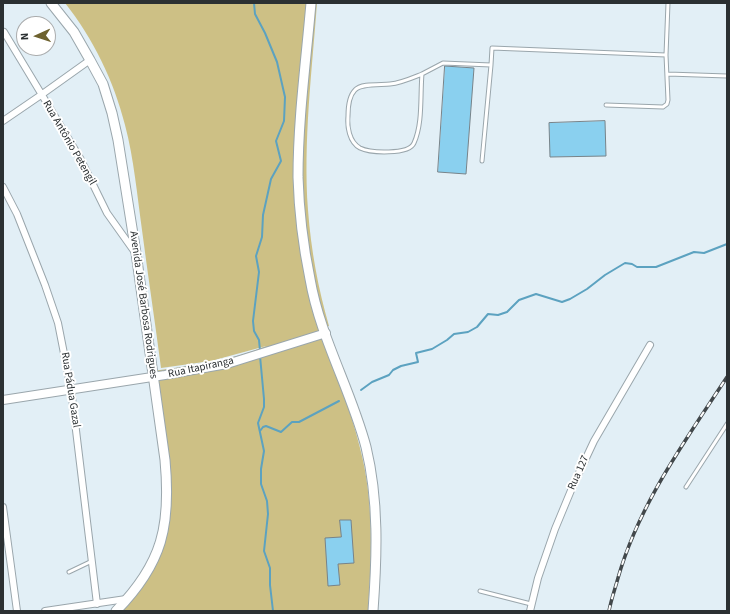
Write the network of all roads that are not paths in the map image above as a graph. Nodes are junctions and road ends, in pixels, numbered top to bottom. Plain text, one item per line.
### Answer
1 (51, 3) edge
2 (311, 3) edge
3 (668, 3) edge
4 (4, 32) dead end
5 (666, 55) junction
6 (90, 60) junction
7 (492, 64) junction
8 (422, 74) junction
9 (668, 74) junction
10 (727, 76) edge
11 (42, 95) junction
12 (606, 105) dead end
13 (3, 121) edge
14 (482, 161) dead end
15 (3, 187) edge
16 (136, 253) junction
17 (326, 333) junction
18 (650, 345) dead end
19 (153, 377) junction
20 (71, 389) junction
21 (3, 400) edge
22 (727, 424) edge
23 (686, 487) dead end
24 (3, 507) edge
25 (92, 560) junction
26 (69, 572) dead end
27 (480, 591) dead end
28 (129, 598) junction
29 (98, 604) junction
30 (532, 604) junction
31 (17, 611) edge
32 (45, 611) edge
33 (116, 611) edge
34 (373, 611) edge
35 (530, 611) edge

1 - 6 main road, Avenida José Barbosa Rodrigues
2 - 17 main road
3 - 5 lane
4 - 11 street, Rua Antônio Petengil
5 - 7 lane
5 - 9 lane
6 - 11 street
6 - 16 main road, Avenida José Barbosa Rodrigues
7 - 8 lane
7 - 14 lane
8 - 8 lane
9 - 10 lane
9 - 12 lane
11 - 13 street
11 - 16 street, Rua Antônio Petengil
15 - 20 street, Rua Pádua Gazal
16 - 19 main road, Avenida José Barbosa Rodrigues
17 - 19 street, Rua Itapiranga
17 - 34 main road
18 - 30 street, Rua 127
19 - 20 street, Rua Itapiranga
19 - 28 main road, Avenida José Barbosa Rodrigues
20 - 21 street, Rua Itapiranga
20 - 25 street, Rua Pádua Gazal
22 - 23 lane
24 - 31 street
25 - 26 lane
25 - 29 street, Rua Pádua Gazal
27 - 30 lane
28 - 29 street
28 - 33 main road, Avenida José Barbosa Rodrigues
29 - 32 street
30 - 35 street, Rua 127

